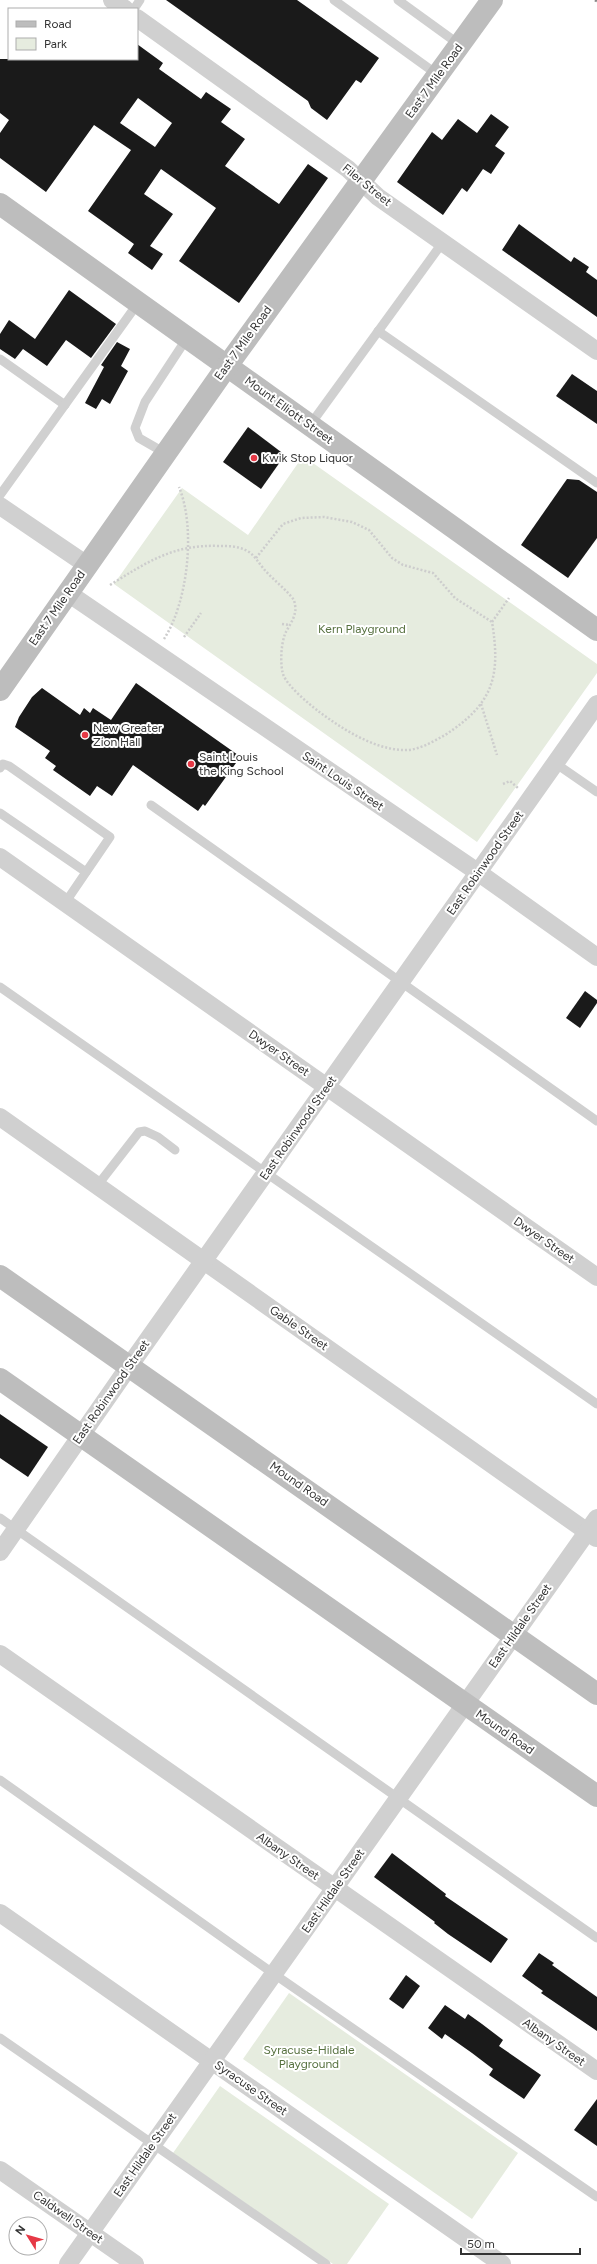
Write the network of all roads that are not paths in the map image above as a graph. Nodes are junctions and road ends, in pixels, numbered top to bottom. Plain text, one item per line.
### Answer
1 (112, 0) edge
2 (334, 0) edge
3 (398, 0) edge
4 (492, 0) edge
5 (124, 8) edge
6 (138, 19) edge
7 (460, 45) junction
8 (438, 75) junction
9 (360, 181) junction
10 (0, 204) edge
11 (443, 242) junction
12 (138, 303) junction
13 (378, 331) junction
14 (187, 338) junction
15 (597, 351) edge
16 (0, 359) edge
17 (226, 366) junction
18 (65, 405) junction
19 (310, 425) junction
20 (165, 453) junction
21 (597, 483) edge
22 (0, 495) edge
23 (0, 506) edge
24 (86, 565) junction
25 (68, 593) junction
26 (597, 630) edge
27 (0, 690) edge
28 (597, 704) edge
29 (555, 763) junction
30 (0, 768) edge
31 (597, 792) edge
32 (151, 805) dead end
33 (0, 813) edge
34 (2, 862) edge
35 (86, 872) junction
36 (479, 873) junction
37 (65, 903) junction
38 (597, 957) edge
39 (401, 982) junction
40 (0, 987) edge
41 (327, 1087) junction
42 (0, 1117) edge
43 (597, 1121) edge
44 (175, 1150) dead end
45 (266, 1173) junction
46 (98, 1186) junction
47 (204, 1261) junction
48 (0, 1276) edge
49 (597, 1277) edge
50 (130, 1365) junction
51 (0, 1379) edge
52 (597, 1404) edge
53 (81, 1435) junction
54 (0, 1518) edge
55 (16, 1529) junction
56 (594, 1529) edge
57 (0, 1552) edge
58 (514, 1635) junction
59 (0, 1654) edge
60 (597, 1694) edge
61 (465, 1704) junction
62 (0, 1780) edge
63 (597, 1796) edge
64 (398, 1799) junction
65 (335, 1888) junction
66 (0, 1913) edge
67 (597, 1938) edge
68 (274, 1974) junction
69 (0, 2038) edge
70 (212, 2061) junction
71 (597, 2071) edge
72 (153, 2145) junction
73 (0, 2170) edge
74 (597, 2197) edge
75 (90, 2233) junction
76 (68, 2264) edge
77 (135, 2264) edge
78 (326, 2264) edge
79 (502, 2264) edge

1 - 5 street
2 - 8 lane
3 - 7 lane
4 - 7 street, East 7 Mile Road
6 - 9 street, Filer Street
7 - 8 street, East 7 Mile Road
8 - 9 street, East 7 Mile Road
9 - 11 street, Filer Street
9 - 17 street, East 7 Mile Road
10 - 12 street, Mount Elliott Street
11 - 13 lane
11 - 15 street, Filer Street
12 - 14 street, Mount Elliott Street
12 - 18 lane
13 - 19 lane
13 - 21 lane
14 - 17 street, Mount Elliott Street
14 - 20 lane
16 - 18 lane
17 - 19 street, Mount Elliott Street
17 - 20 street, East 7 Mile Road
18 - 22 lane
19 - 26 street, Mount Elliott Street
20 - 24 street, East 7 Mile Road
23 - 24 street
24 - 25 street, East 7 Mile Road
25 - 27 street, East 7 Mile Road
25 - 36 street, Saint Louis Street
28 - 29 street, East Robinwood Street
29 - 31 lane
29 - 36 street, East Robinwood Street
30 - 35 lane
32 - 39 lane
33 - 35 lane
34 - 37 street, Dwyer Street
35 - 37 lane
36 - 38 street, Saint Louis Street
36 - 39 street, East Robinwood Street
37 - 41 street, Dwyer Street
39 - 41 street, East Robinwood Street
39 - 43 lane
40 - 45 lane
41 - 45 street, East Robinwood Street
41 - 49 street, Dwyer Street
42 - 46 street, Gable Street
44 - 46 lane
45 - 47 street, East Robinwood Street
45 - 52 lane
46 - 47 street, Gable Street
47 - 50 street, East Robinwood Street
47 - 56 street, Gable Street
48 - 50 street, Mound Road
50 - 53 street, East Robinwood Street
50 - 58 street, Mound Road
51 - 53 street, Mound Road
53 - 55 street, East Robinwood Street
53 - 61 street, Mound Road
54 - 55 lane
55 - 57 street, East Robinwood Street
55 - 64 lane
56 - 58 street, East Hildale Street
58 - 60 street, Mound Road
58 - 61 street, East Hildale Street
59 - 65 street, Albany Street
61 - 63 street, Mound Road
61 - 64 street, East Hildale Street
62 - 68 lane
64 - 65 street, East Hildale Street
64 - 67 lane
65 - 68 street, East Hildale Street
65 - 71 street, Albany Street
66 - 70 street, Syracuse Street
68 - 70 street, East Hildale Street
68 - 74 lane
69 - 72 lane
70 - 72 street, East Hildale Street
70 - 79 street, Syracuse Street
72 - 75 street, East Hildale Street
72 - 78 lane
73 - 75 street, Caldwell Street
75 - 76 street, East Hildale Street
75 - 77 street, Caldwell Street

